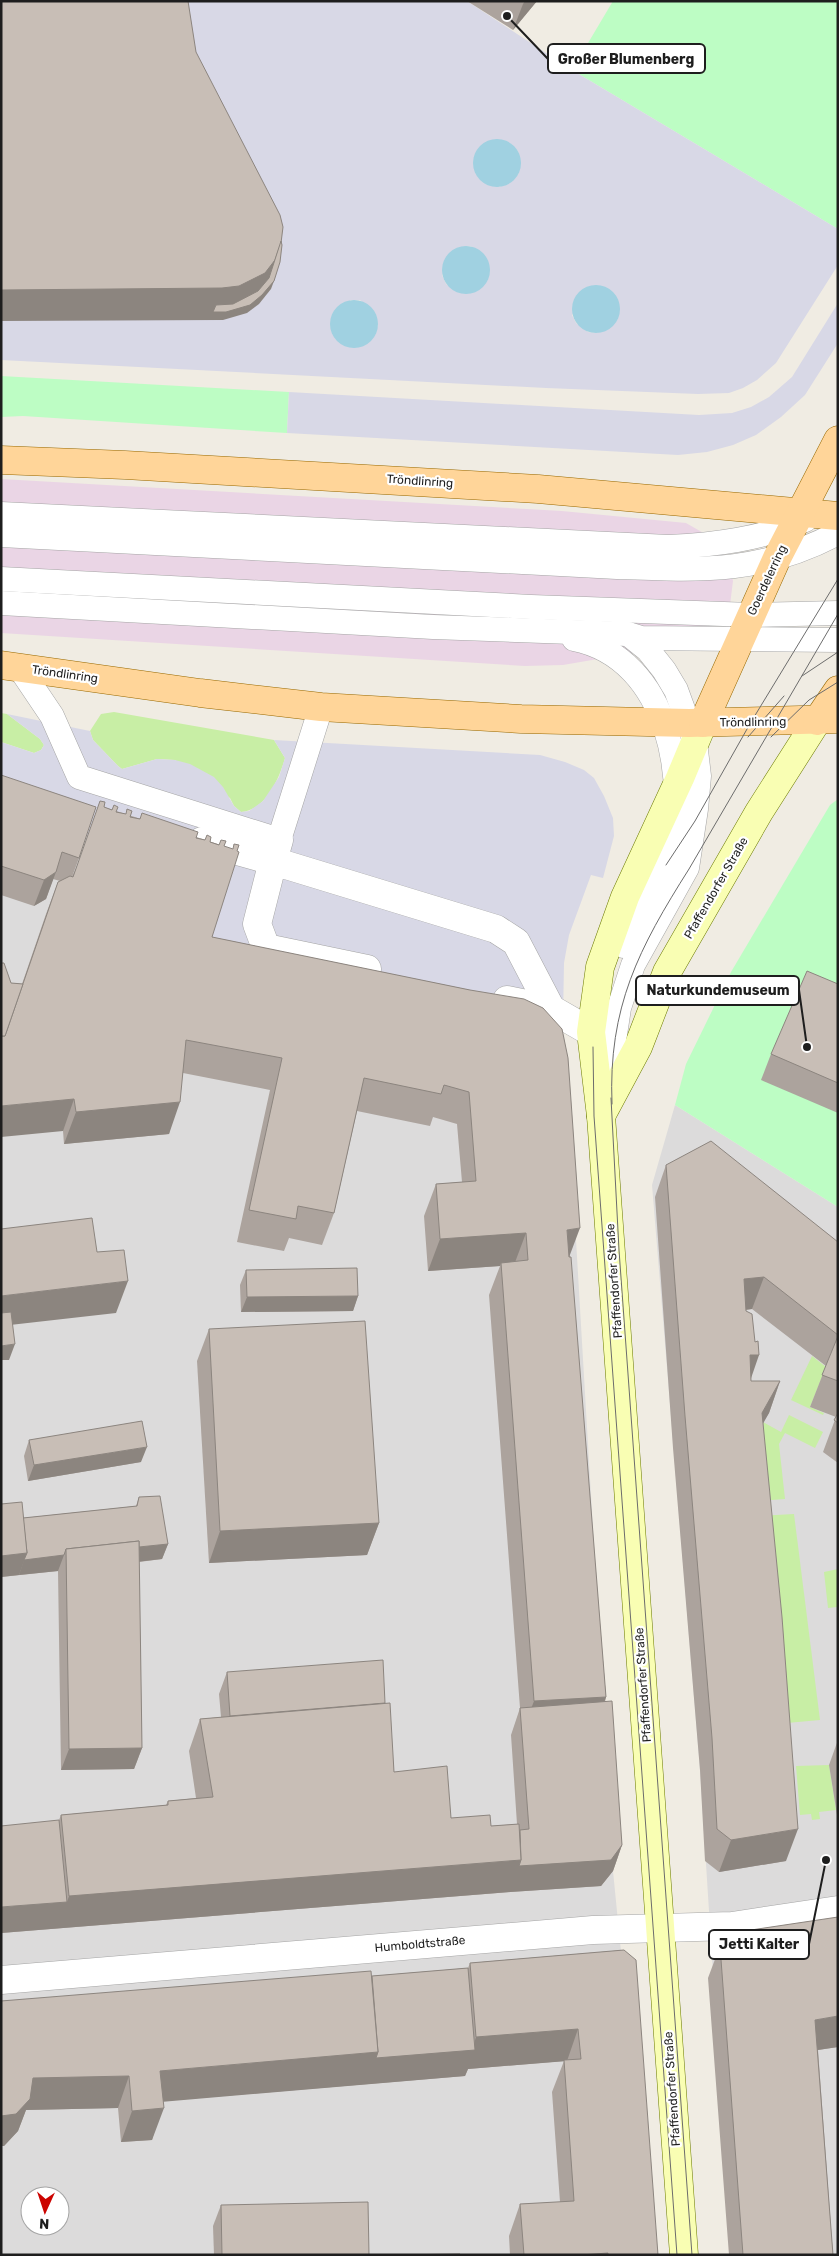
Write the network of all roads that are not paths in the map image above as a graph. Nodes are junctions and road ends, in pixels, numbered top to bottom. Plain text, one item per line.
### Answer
1 (838, 440) edge
2 (1, 460) edge
3 (1, 514) edge
4 (817, 514) edge
5 (838, 533) edge
6 (1, 535) edge
7 (777, 558) junction
8 (1, 580) edge
9 (1, 603) edge
10 (531, 607) junction
11 (838, 613) edge
12 (751, 615) junction
13 (487, 629) junction
14 (628, 634) junction
15 (739, 640) junction
16 (838, 640) edge
17 (10, 666) edge
18 (838, 690) edge
19 (321, 707) junction
20 (827, 720) edge
21 (688, 727) junction
22 (676, 787) junction
23 (180, 835) edge
24 (276, 851) junction
25 (390, 974) edge
26 (484, 995) edge
27 (551, 1009) junction
28 (592, 1040) junction
29 (606, 1107) junction
30 (838, 1910) edge
31 (660, 1927) junction
32 (1, 1980) edge
33 (684, 2255) edge

1 - 4 main road, Goerdelerring
2 - 4 main road, Tröndlinring
3 - 4 lane
4 - 7 main road, Goerdelerring
5 - 7 lane
6 - 7 lane
7 - 12 main road, Goerdelerring
8 - 10 lane
9 - 13 lane
10 - 12 lane
10 - 14 lane
11 - 12 lane
12 - 15 main road, Goerdelerring
13 - 14 lane
13 - 21 lane
14 - 15 lane
14 - 21 lane
15 - 16 lane
15 - 21 main road, Goerdelerring
17 - 19 main road, Tröndlinring
17 - 24 lane
18 - 20 main road
19 - 21 main road, Tröndlinring
19 - 24 lane
20 - 21 main road, Tröndlinring
20 - 29 main road, Pfaffendorfer Straße
21 - 22 main road, Pfaffendorfer Straße
21 - 22 lane
21 - 29 lane
22 - 28 main road, Pfaffendorfer Straße
23 - 24 street
24 - 25 street
24 - 27 street
26 - 27 street
27 - 28 street
28 - 29 main road, Pfaffendorfer Straße
29 - 31 main road, Pfaffendorfer Straße
30 - 31 street, Humboldtstraße
31 - 32 street, Humboldtstraße
31 - 33 main road, Pfaffendorfer Straße

